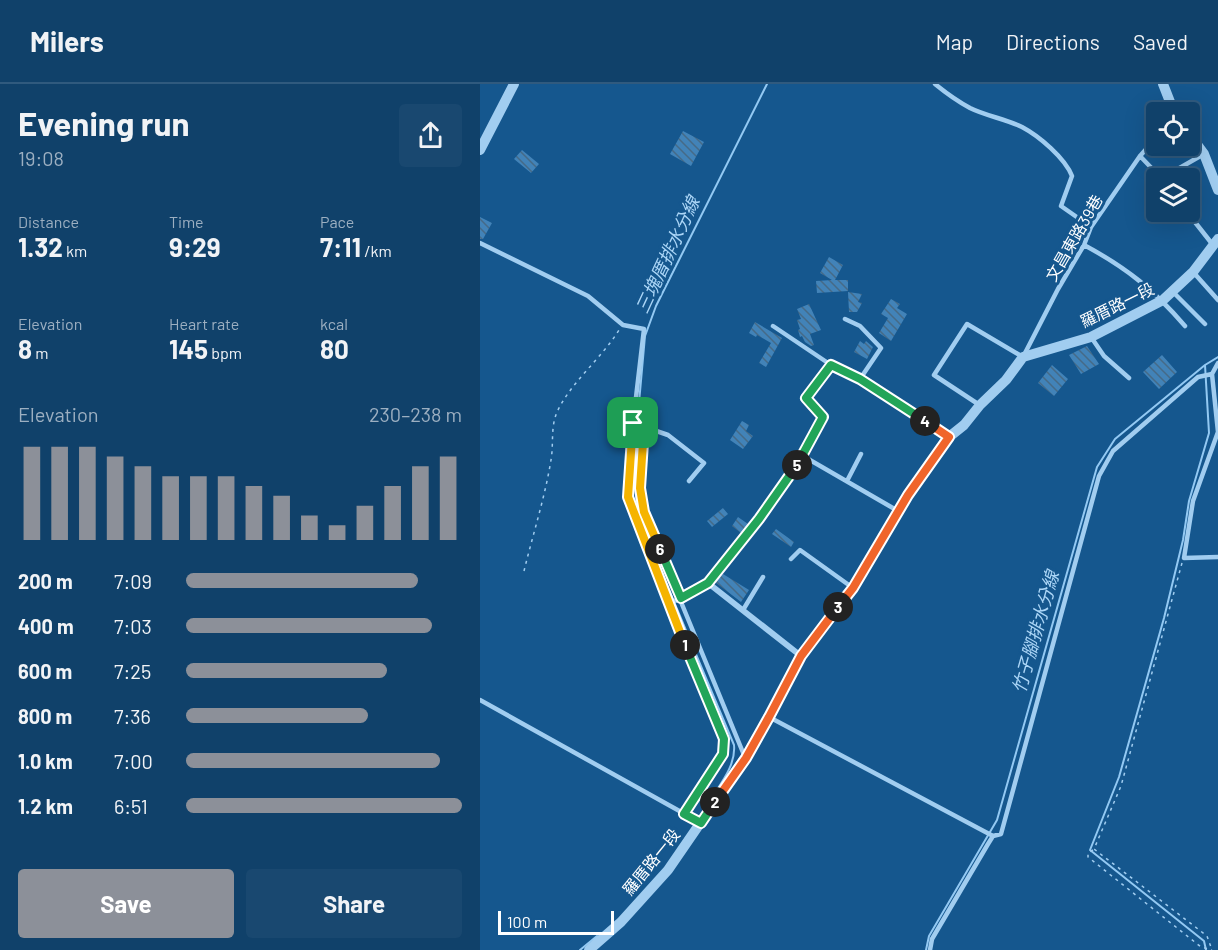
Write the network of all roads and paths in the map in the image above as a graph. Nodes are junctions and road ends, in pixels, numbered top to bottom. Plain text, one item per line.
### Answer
1 (514, 84) edge
2 (935, 84) edge
3 (1163, 84) edge
4 (1170, 102) edge
5 (1146, 149) edge
6 (1200, 149) edge
7 (480, 150) edge
8 (1204, 154) junction
9 (1140, 156) junction
10 (1151, 168) edge
11 (1179, 168) edge
12 (1218, 190) edge
13 (1197, 222) edge
14 (1091, 227) junction
15 (1216, 242) edge
16 (480, 243) edge
17 (1084, 245) junction
18 (1193, 272) junction
19 (1173, 292) junction
20 (1163, 300) junction
21 (1218, 300) edge
22 (845, 319) dead end
23 (1205, 324) dead end
24 (622, 325) junction
25 (773, 326) dead end
26 (1185, 326) dead end
27 (1091, 337) junction
28 (1023, 357) junction
29 (1218, 363) edge
30 (831, 365) junction
31 (1212, 374) junction
32 (1130, 378) dead end
33 (860, 379) junction
34 (980, 405) junction
35 (633, 423) junction
36 (644, 427) junction
37 (949, 437) junction
38 (861, 454) dead end
39 (803, 456) junction
40 (689, 481) dead end
41 (847, 481) junction
42 (898, 511) junction
43 (1218, 557) edge
44 (1184, 558) junction
45 (791, 559) dead end
46 (524, 571) dead end
47 (763, 577) dead end
48 (708, 583) junction
49 (853, 588) junction
50 (679, 599) junction
51 (669, 603) junction
52 (743, 610) junction
53 (801, 656) junction
54 (480, 700) edge
55 (769, 717) junction
56 (746, 758) junction
57 (684, 814) junction
58 (701, 823) junction
59 (993, 836) junction
60 (1094, 849) junction
61 (589, 950) edge
62 (930, 950) edge
63 (1212, 950) edge

1 - 7 street
2 - 14 lane
3 - 4 street
5 - 9 lane, 文昌東路39巷
6 - 8 street
8 - 11 lane
8 - 12 street
9 - 10 lane
9 - 14 lane, 文昌東路39巷
13 - 15 lane
14 - 17 lane, 文昌東路39巷
15 - 18 street, 羅厝路一段
16 - 24 lane
17 - 20 lane
17 - 28 lane, 文昌東路39巷
18 - 19 street, 羅厝路一段
18 - 21 lane
19 - 20 street, 羅厝路一段
19 - 23 lane
20 - 26 lane
20 - 27 street, 羅厝路一段
22 - 33 lane
24 - 35 lane
24 - 46 path
25 - 30 lane
27 - 28 street, 羅厝路一段
27 - 32 lane
28 - 34 street, 羅厝路一段
28 - 34 lane
29 - 31 lane
30 - 33 lane
30 - 39 lane
31 - 44 lane
31 - 59 lane
33 - 37 lane
34 - 37 street, 羅厝路一段
35 - 36 lane
35 - 51 lane
36 - 40 lane
36 - 50 lane
37 - 42 street, 羅厝路一段
38 - 41 lane
39 - 41 lane
39 - 48 lane
41 - 42 lane
42 - 49 street, 羅厝路一段
43 - 44 lane
44 - 60 path
45 - 49 lane
47 - 52 lane
48 - 50 lane
48 - 52 street
49 - 53 street, 羅厝路一段
50 - 51 lane
50 - 56 lane
51 - 57 lane
52 - 53 street
53 - 55 street, 羅厝路一段
54 - 57 lane
55 - 56 street, 羅厝路一段
55 - 59 lane
56 - 58 street, 羅厝路一段
57 - 58 lane
58 - 61 street, 羅厝路一段
59 - 62 lane
60 - 63 path
60 - 63 path

